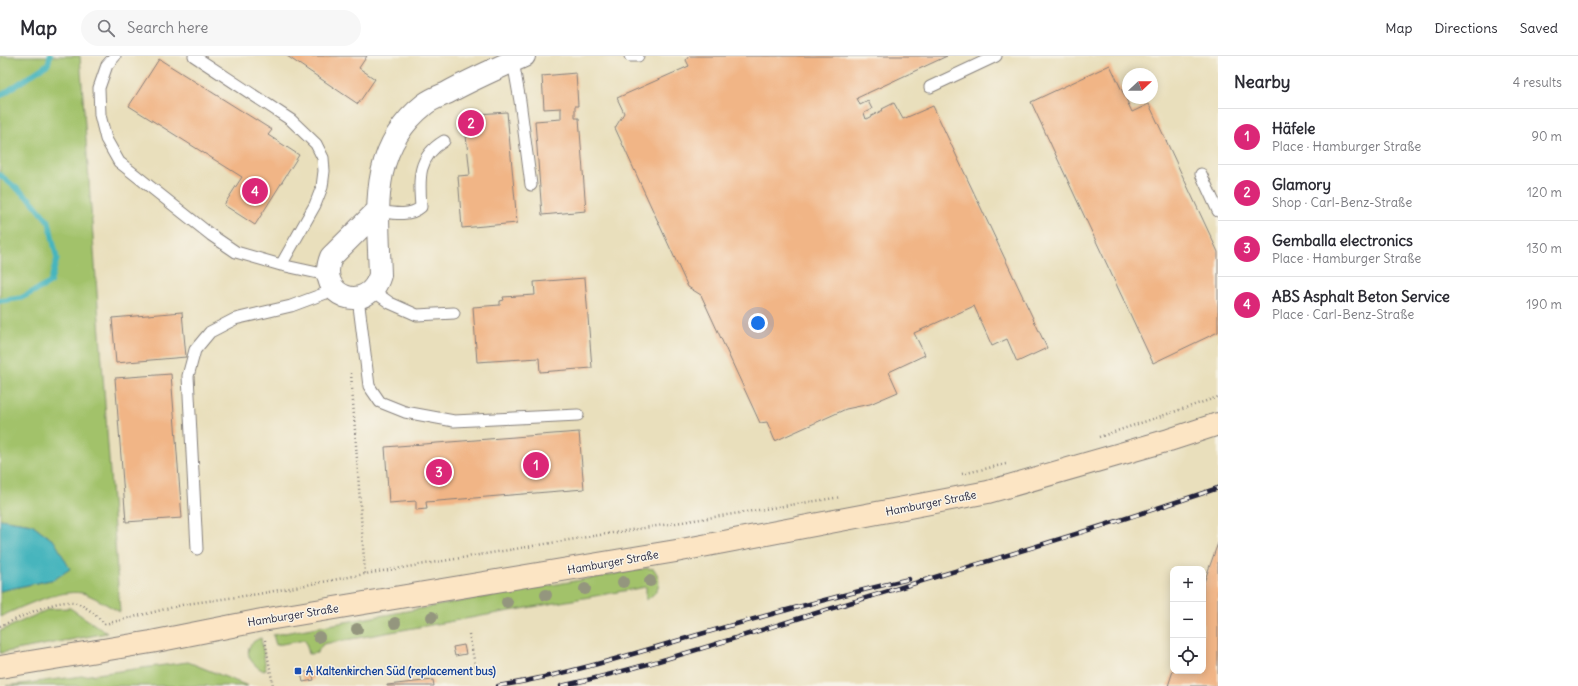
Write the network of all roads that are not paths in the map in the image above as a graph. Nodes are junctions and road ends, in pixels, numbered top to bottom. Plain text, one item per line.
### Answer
1 (115, 56) edge
2 (194, 56) edge
3 (630, 56) edge
4 (638, 56) edge
5 (996, 56) edge
6 (518, 58) edge
7 (930, 87) dead end
8 (444, 141) dead end
9 (1201, 174) dead end
10 (531, 185) dead end
11 (377, 211) junction
12 (1218, 211) edge
13 (281, 265) junction
14 (331, 282) junction
15 (365, 294) junction
16 (454, 313) dead end
17 (578, 415) dead end
18 (1218, 424) edge
19 (197, 550) dead end
20 (0, 667) edge

1 - 13 lane
2 - 13 lane
3 - 4 lane
5 - 7 lane
6 - 10 lane
6 - 11 street
8 - 11 lane
9 - 12 lane
11 - 14 street
11 - 15 street
13 - 14 lane
14 - 15 street
14 - 19 lane
15 - 16 lane
15 - 17 lane
18 - 20 main road, Hamburger Straße

